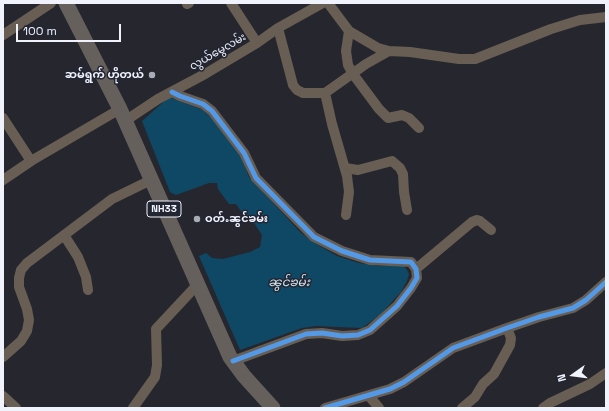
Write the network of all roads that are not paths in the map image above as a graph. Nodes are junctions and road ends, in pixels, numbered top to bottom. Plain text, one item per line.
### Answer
1 (51, 3) edge
2 (66, 3) edge
3 (231, 3) edge
4 (323, 3) edge
5 (328, 3) edge
6 (606, 17) edge
7 (278, 28) junction
8 (349, 31) junction
9 (3, 35) edge
10 (257, 43) junction
11 (390, 51) junction
12 (353, 74) junction
13 (172, 92) junction
14 (325, 92) junction
15 (122, 115) junction
16 (3, 118) edge
17 (418, 128) dead end
18 (31, 161) junction
19 (345, 168) junction
20 (3, 180) edge
21 (151, 180) junction
22 (407, 210) dead end
23 (346, 215) dead end
24 (491, 230) dead end
25 (64, 235) junction
26 (416, 269) junction
27 (606, 282) edge
28 (198, 284) junction
29 (88, 290) dead end
30 (507, 328) junction
31 (3, 357) edge
32 (233, 361) junction
33 (606, 373) edge
34 (3, 396) edge
35 (369, 396) junction
36 (16, 408) edge
37 (133, 408) edge
38 (273, 408) edge
39 (325, 408) edge
40 (379, 408) edge
41 (462, 408) edge
42 (543, 408) edge

1 - 9 street
2 - 15 highway, NH33
3 - 10 street
4 - 7 street, လွယ်မွေလမ်း
5 - 8 street
6 - 11 street
7 - 10 street, လွယ်မွေလမ်း
7 - 14 street
8 - 11 street
8 - 12 street
10 - 13 street, လွယ်မွေလမ်း
11 - 12 street
12 - 14 street
12 - 17 street
13 - 15 street, လွယ်မွေလမ်း
13 - 26 street
14 - 19 street
15 - 18 street, လွယ်မွေလမ်း
15 - 21 highway, NH33
16 - 18 street
18 - 20 street, လွယ်မွေလမ်း
19 - 22 street
19 - 23 street
21 - 25 street
21 - 28 highway, NH33
24 - 26 street
25 - 29 street
25 - 31 street
26 - 32 street
27 - 30 street
28 - 32 highway, NH33
28 - 37 street
30 - 35 street
30 - 41 street
32 - 38 highway, NH33
33 - 42 street
34 - 36 street
35 - 39 street
35 - 40 street

